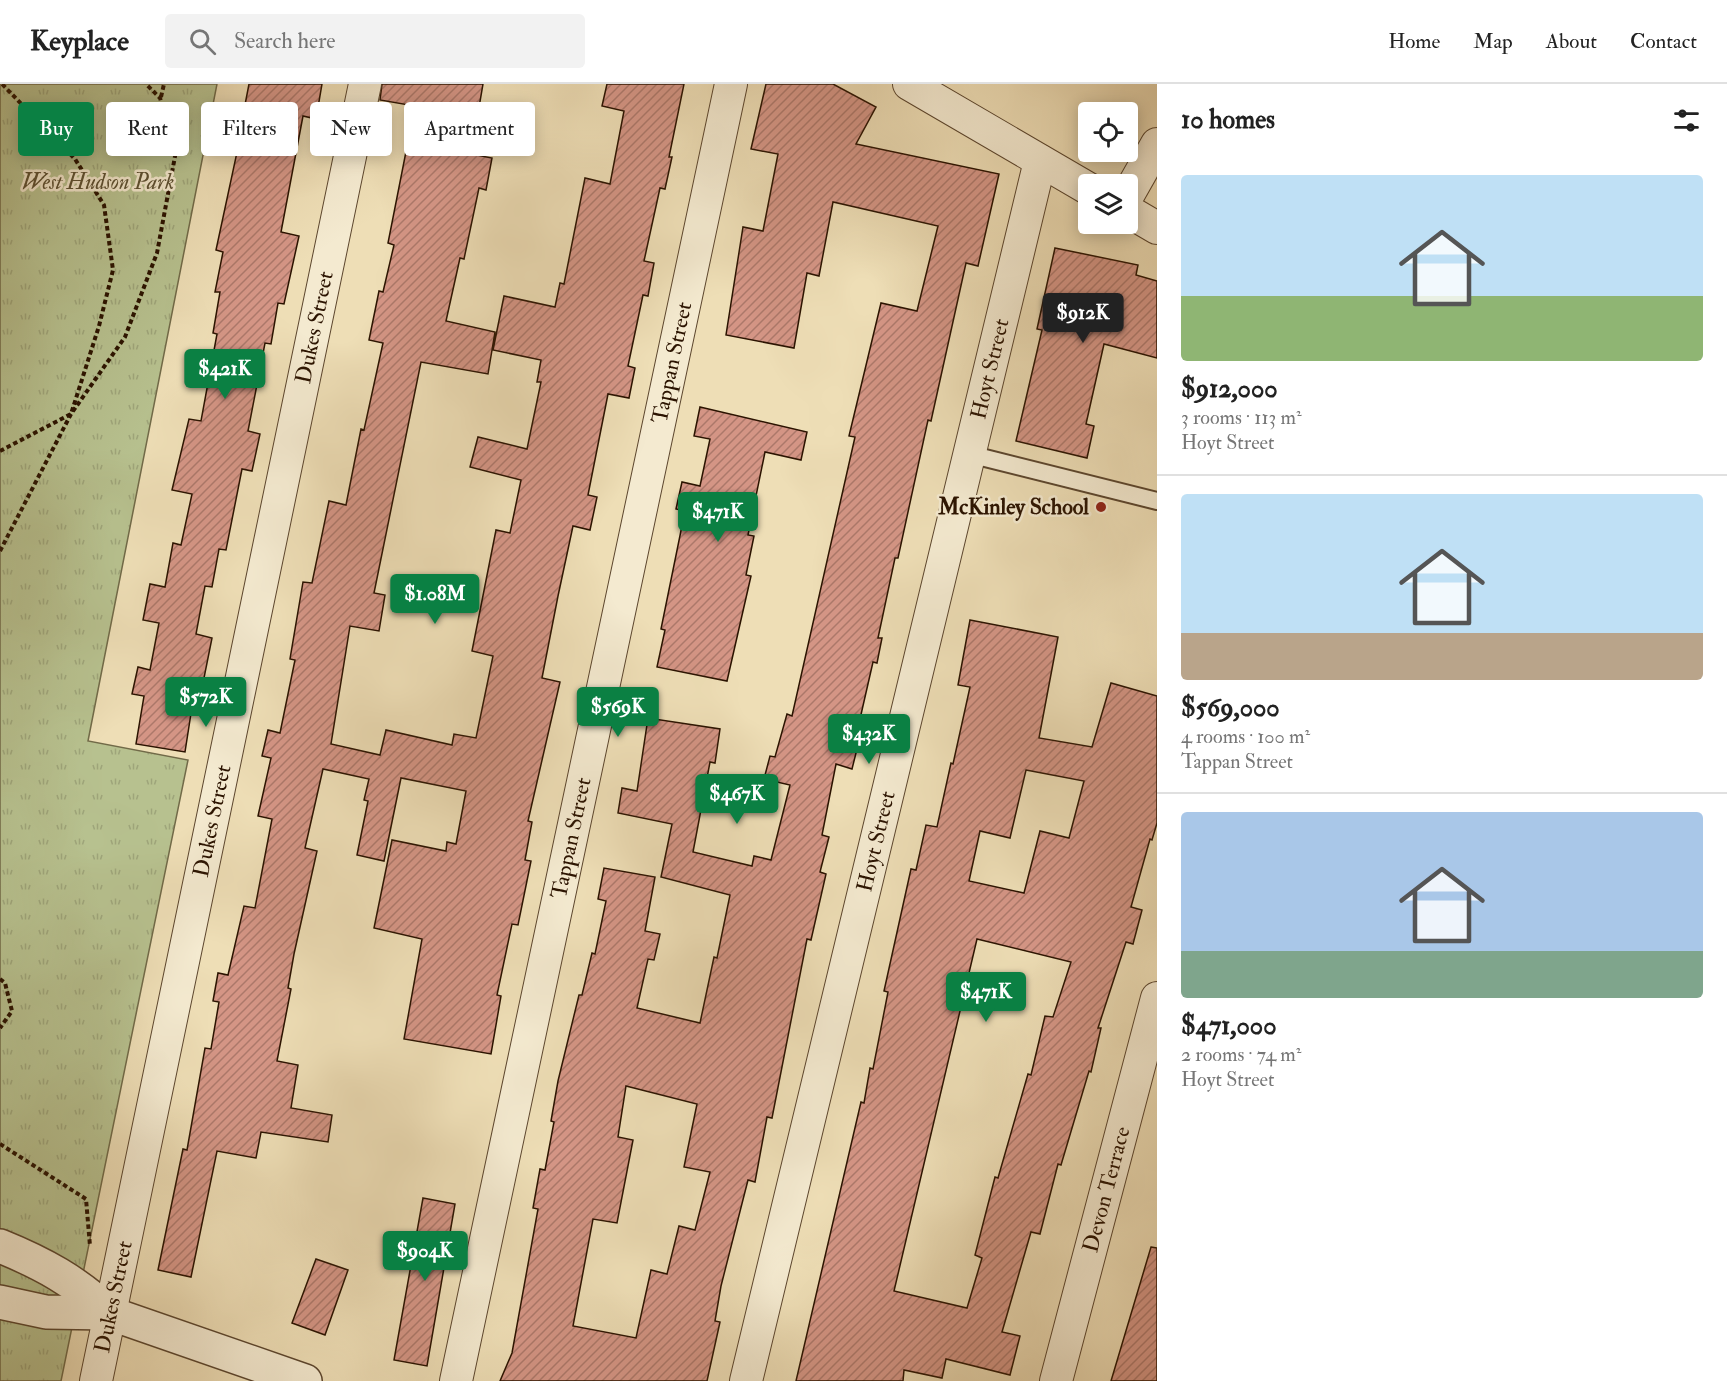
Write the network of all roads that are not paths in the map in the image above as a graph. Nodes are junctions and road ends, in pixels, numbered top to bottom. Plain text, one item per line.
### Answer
1 (365, 84) edge
2 (731, 84) edge
3 (909, 84) edge
4 (1157, 144) edge
5 (1040, 161) junction
6 (1138, 177) edge
7 (1078, 183) edge
8 (1138, 217) edge
9 (1157, 228) edge
10 (969, 454) junction
11 (1157, 501) edge
12 (1157, 998) edge
13 (0, 1246) edge
14 (0, 1302) edge
15 (109, 1313) junction
16 (96, 1381) edge
17 (305, 1381) edge
18 (456, 1381) edge
19 (746, 1381) edge
20 (1056, 1381) edge

1 - 15 street, Dukes Street
2 - 18 street, Tappan Street
3 - 5 street
4 - 6 street
5 - 7 street
5 - 10 street, Hoyt Street
8 - 9 street
10 - 11 lane
10 - 19 street, Hoyt Street
12 - 20 street, Devon Terrace
13 - 15 street
14 - 15 street
15 - 16 street, Dukes Street
15 - 17 street

